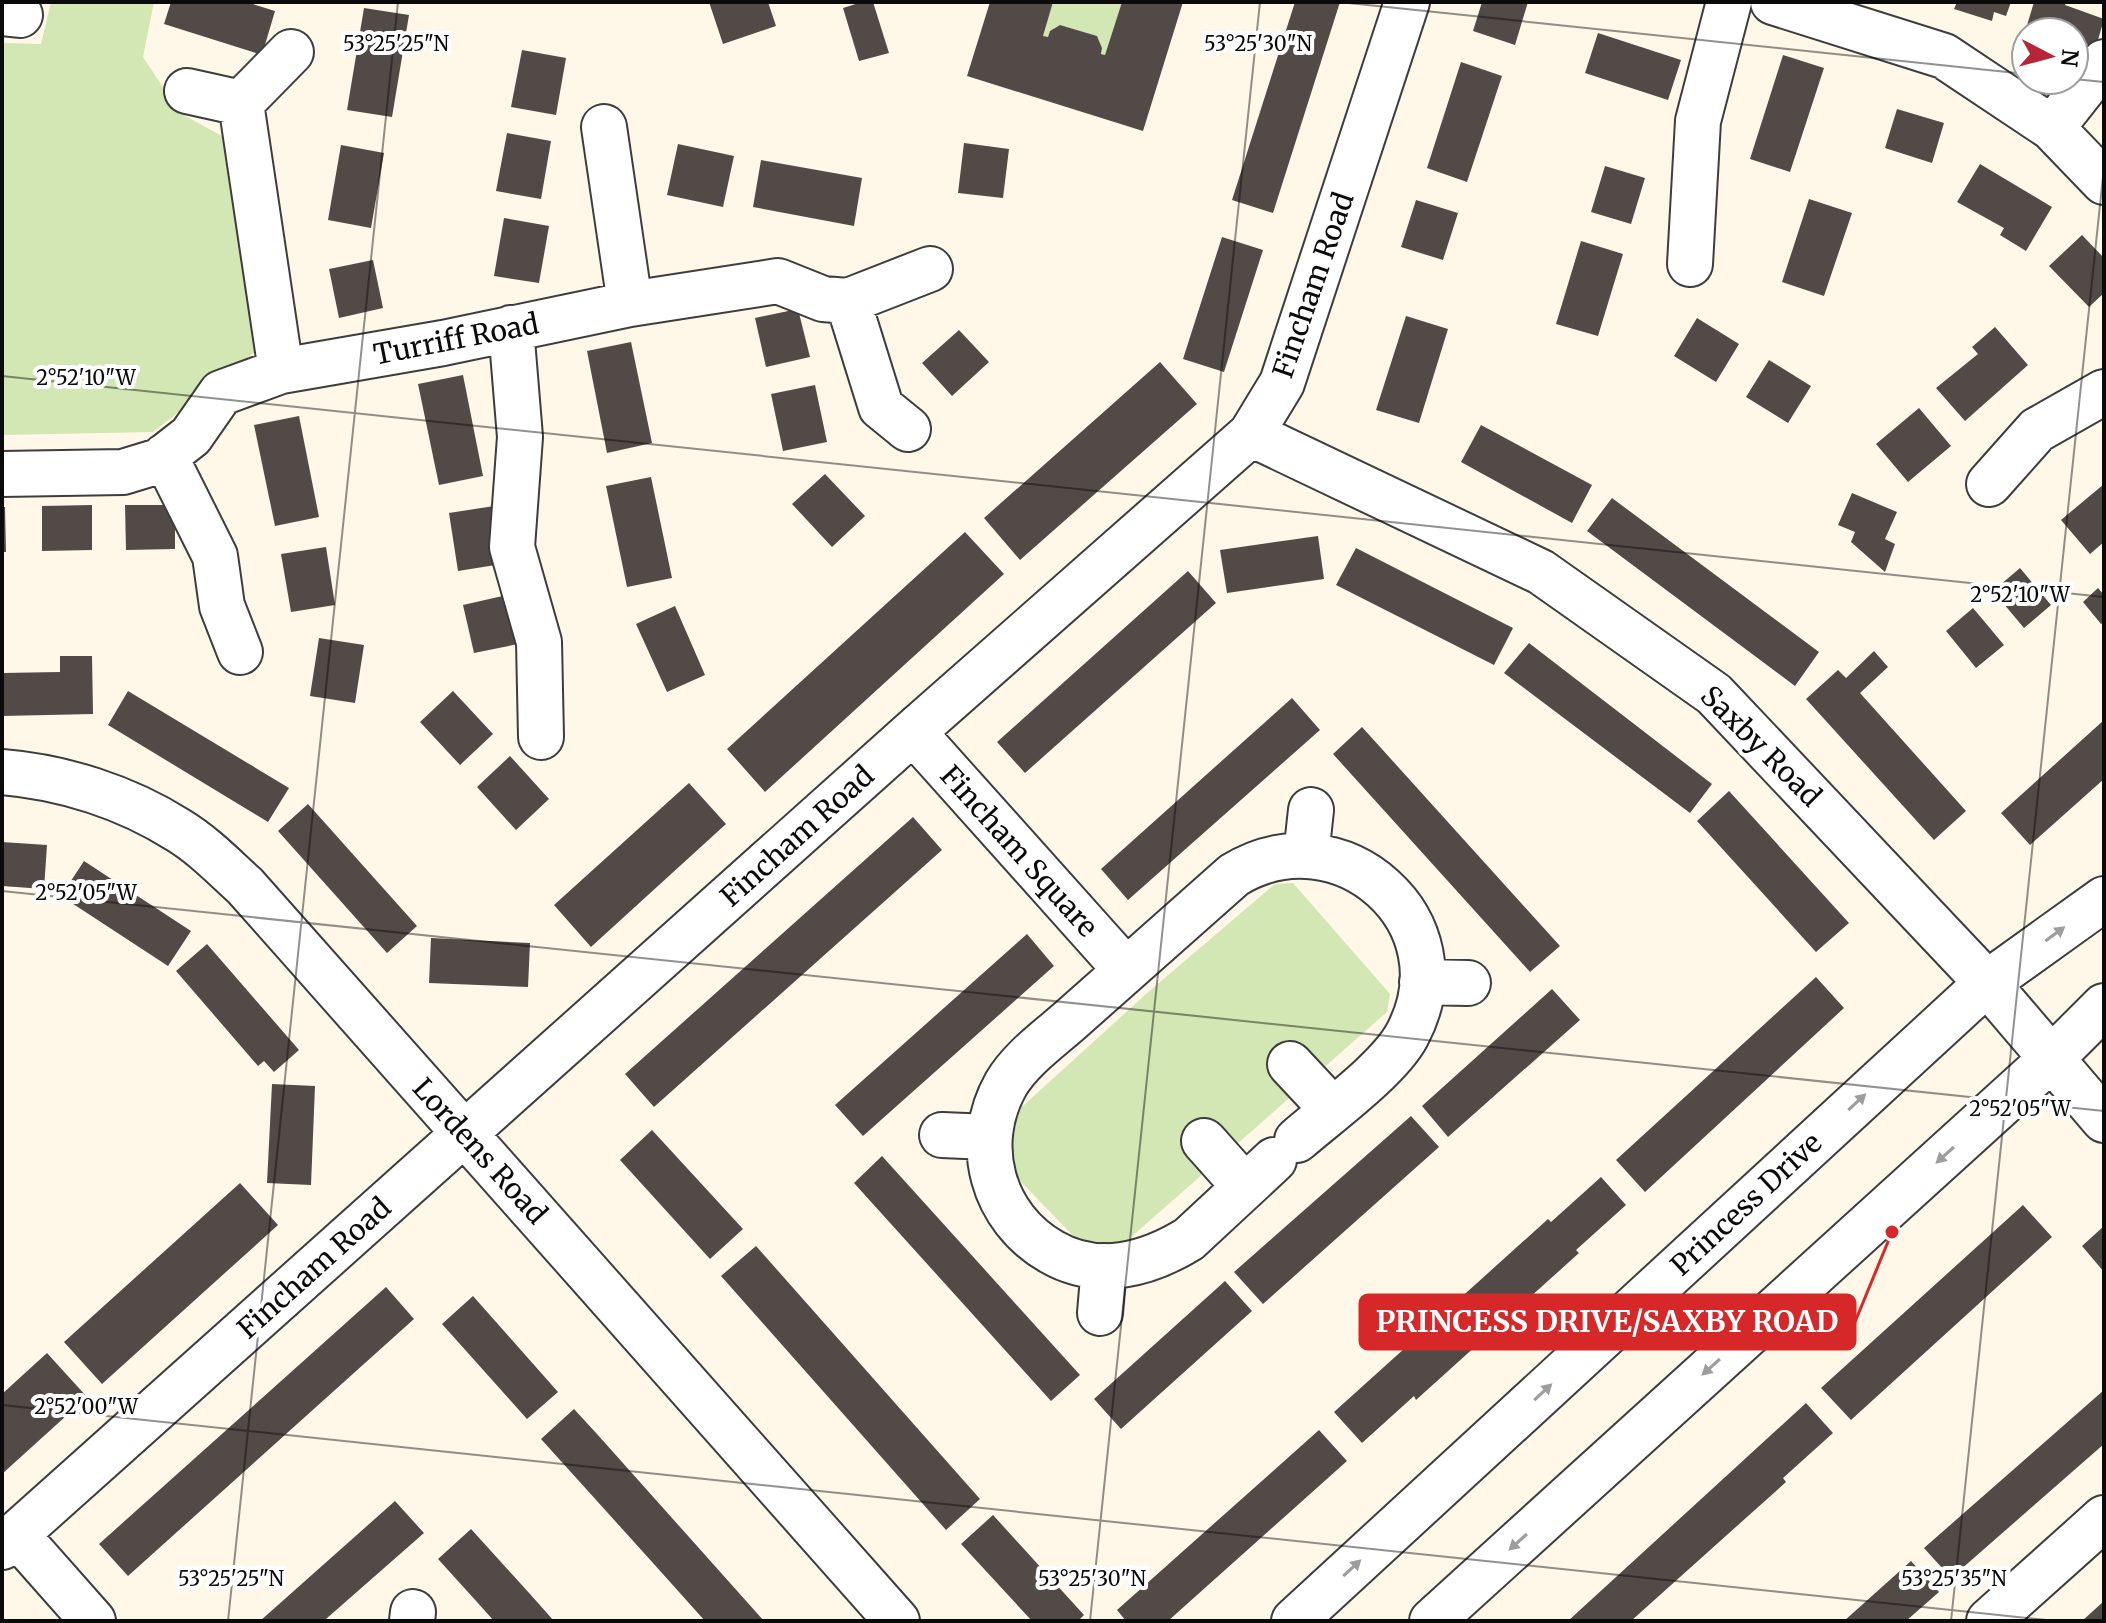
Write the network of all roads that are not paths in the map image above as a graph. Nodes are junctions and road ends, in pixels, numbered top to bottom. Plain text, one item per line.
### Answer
1 (1407, 2) edge
2 (1729, 2) edge
3 (1773, 2) edge
4 (291, 52) dead end
5 (2104, 62) edge
6 (187, 91) dead end
7 (241, 103) junction
8 (604, 127) dead end
9 (2052, 128) junction
10 (2104, 182) edge
11 (1690, 264) dead end
12 (930, 269) dead end
13 (848, 301) junction
14 (630, 304) junction
15 (511, 328) junction
16 (281, 371) junction
17 (2104, 392) edge
18 (908, 429) dead end
19 (1251, 434) junction
20 (165, 456) junction
21 (2, 474) edge
22 (1989, 484) dead end
23 (240, 652) dead end
24 (913, 732) junction
25 (541, 737) dead end
26 (2, 772) edge
27 (1311, 810) dead end
28 (1306, 856) junction
29 (2104, 899) edge
30 (1126, 970) junction
31 (1422, 982) junction
32 (1468, 983) dead end
33 (1987, 983) junction
34 (2104, 1006) edge
35 (2050, 1060) junction
36 (1290, 1064) dead end
37 (1332, 1109) junction
38 (2104, 1120) edge
39 (465, 1134) junction
40 (942, 1135) dead end
41 (989, 1137) junction
42 (1204, 1141) dead end
43 (1272, 1162) junction
44 (1104, 1266) junction
45 (1100, 1313) dead end
46 (2104, 1518) edge
47 (9, 1540) edge
48 (93, 1621) edge
49 (897, 1621) edge
50 (1294, 1621) edge
51 (1432, 1621) edge
52 (1989, 1621) edge

1 - 19 street, Fincham Road
2 - 11 street
3 - 9 street
4 - 7 street
5 - 9 street
6 - 7 street
7 - 16 street
8 - 14 street
9 - 10 street
12 - 13 street
13 - 14 street, Turriff Road
13 - 18 street
14 - 15 street, Turriff Road
15 - 16 street, Turriff Road
15 - 25 street
16 - 20 street, Turriff Road
17 - 22 street
19 - 24 street, Fincham Road
19 - 33 street, Saxby Road
20 - 21 street, Turriff Road
20 - 23 street
24 - 30 street, Fincham Square
24 - 39 street, Fincham Road
26 - 39 street, Lordens Road
27 - 28 street
28 - 30 street
28 - 31 street
33 -> 29 street, Princess Drive
30 - 41 street
31 - 32 street
31 - 37 street
33 - 35 street, Saxby Road
50 -> 33 street, Princess Drive
34 - 35 street
35 - 38 street, Saxby Road
35 -> 51 street
36 - 37 street
37 - 43 street
39 - 47 street, Fincham Road
39 - 49 street, Lordens Road
40 - 41 street
41 - 44 street
42 - 43 street
43 - 44 street
44 - 45 street
46 - 52 street
47 - 48 street

